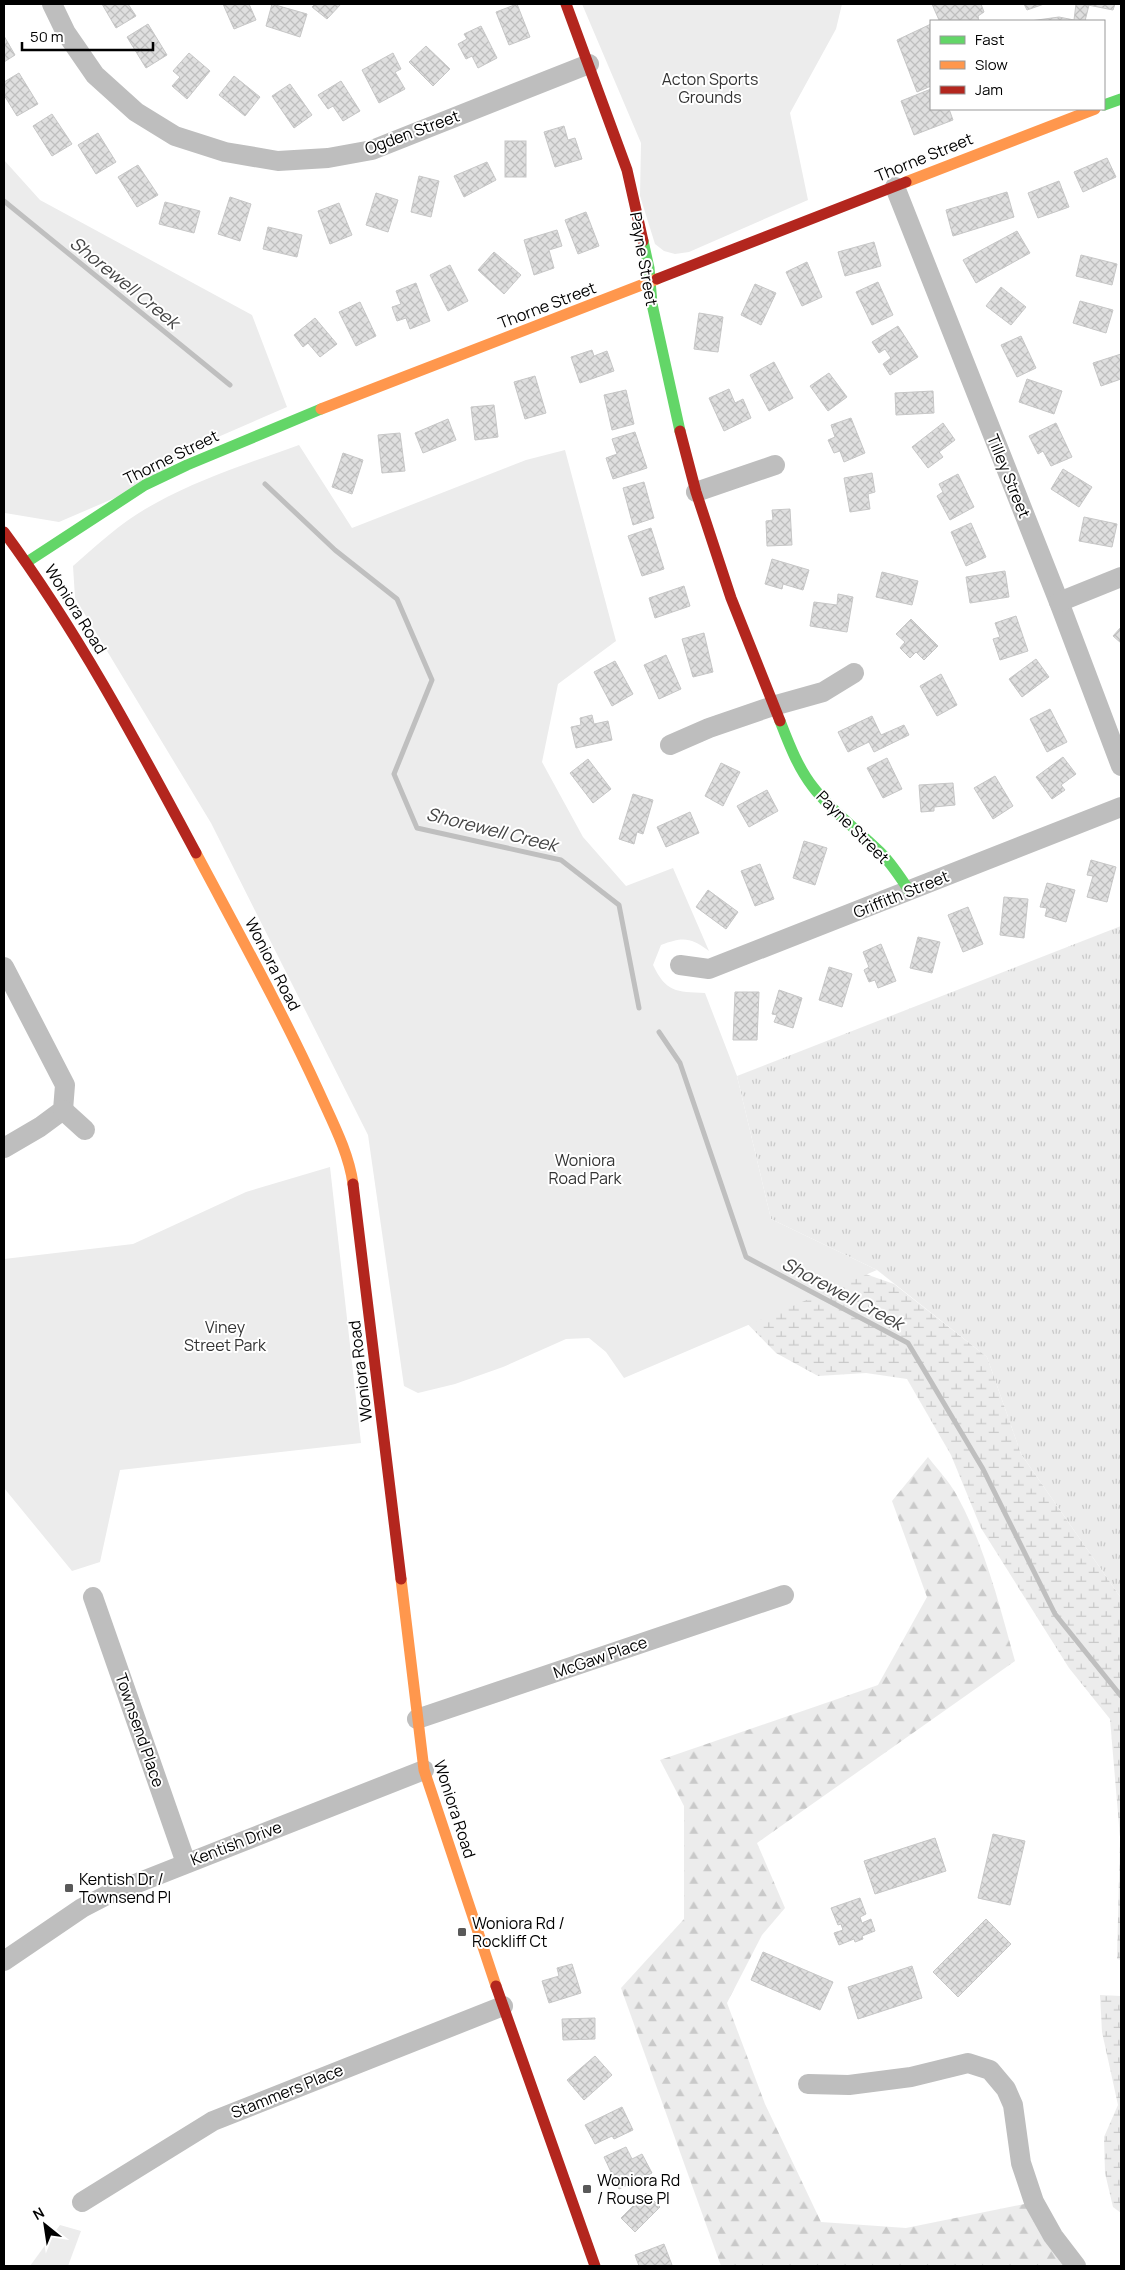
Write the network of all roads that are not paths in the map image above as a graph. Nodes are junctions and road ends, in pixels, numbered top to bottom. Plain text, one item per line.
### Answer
1 (52, 4) edge
2 (566, 4) edge
3 (589, 64) junction
4 (1121, 99) edge
5 (1105, 106) edge
6 (1092, 110) edge
7 (894, 187) junction
8 (649, 283) junction
9 (775, 465) dead end
10 (696, 492) junction
11 (4, 532) edge
12 (27, 562) junction
13 (1121, 577) edge
14 (1059, 602) junction
15 (854, 673) dead end
16 (773, 706) junction
17 (670, 745) dead end
18 (1121, 766) edge
19 (1121, 807) edge
20 (910, 892) junction
21 (680, 964) dead end
22 (4, 967) edge
23 (63, 1110) junction
24 (85, 1130) dead end
25 (4, 1148) edge
26 (784, 1595) dead end
27 (93, 1597) dead end
28 (417, 1719) junction
29 (424, 1770) junction
30 (186, 1862) junction
31 (4, 1962) edge
32 (503, 2006) junction
33 (808, 2084) dead end
34 (82, 2202) dead end
35 (594, 2266) edge
36 (1076, 2266) edge

1 - 3 street, Ogden Street
2 - 3 street, Payne Street
3 - 8 street, Payne Street
4 - 5 street
6 - 7 street, Thorne Street
7 - 8 street, Thorne Street
7 - 14 street, Tilley Street
8 - 10 street, Payne Street
8 - 12 street, Thorne Street
9 - 10 street
10 - 16 street, Payne Street
11 - 12 street, Woniora Road
12 - 28 street, Woniora Road
13 - 14 street
14 - 18 street, Tilley Street
15 - 16 street
16 - 17 street
16 - 20 street, Payne Street
19 - 20 street, Griffith Street
20 - 21 street, Griffith Street
22 - 23 street
23 - 24 street
23 - 25 street
26 - 28 street, McGaw Place
27 - 30 street, Townsend Place
28 - 29 street, Woniora Road
29 - 30 street, Kentish Drive
29 - 32 street, Woniora Road
30 - 31 street, Kentish Drive
32 - 34 street, Stammers Place
32 - 35 street, Woniora Road
33 - 36 street

